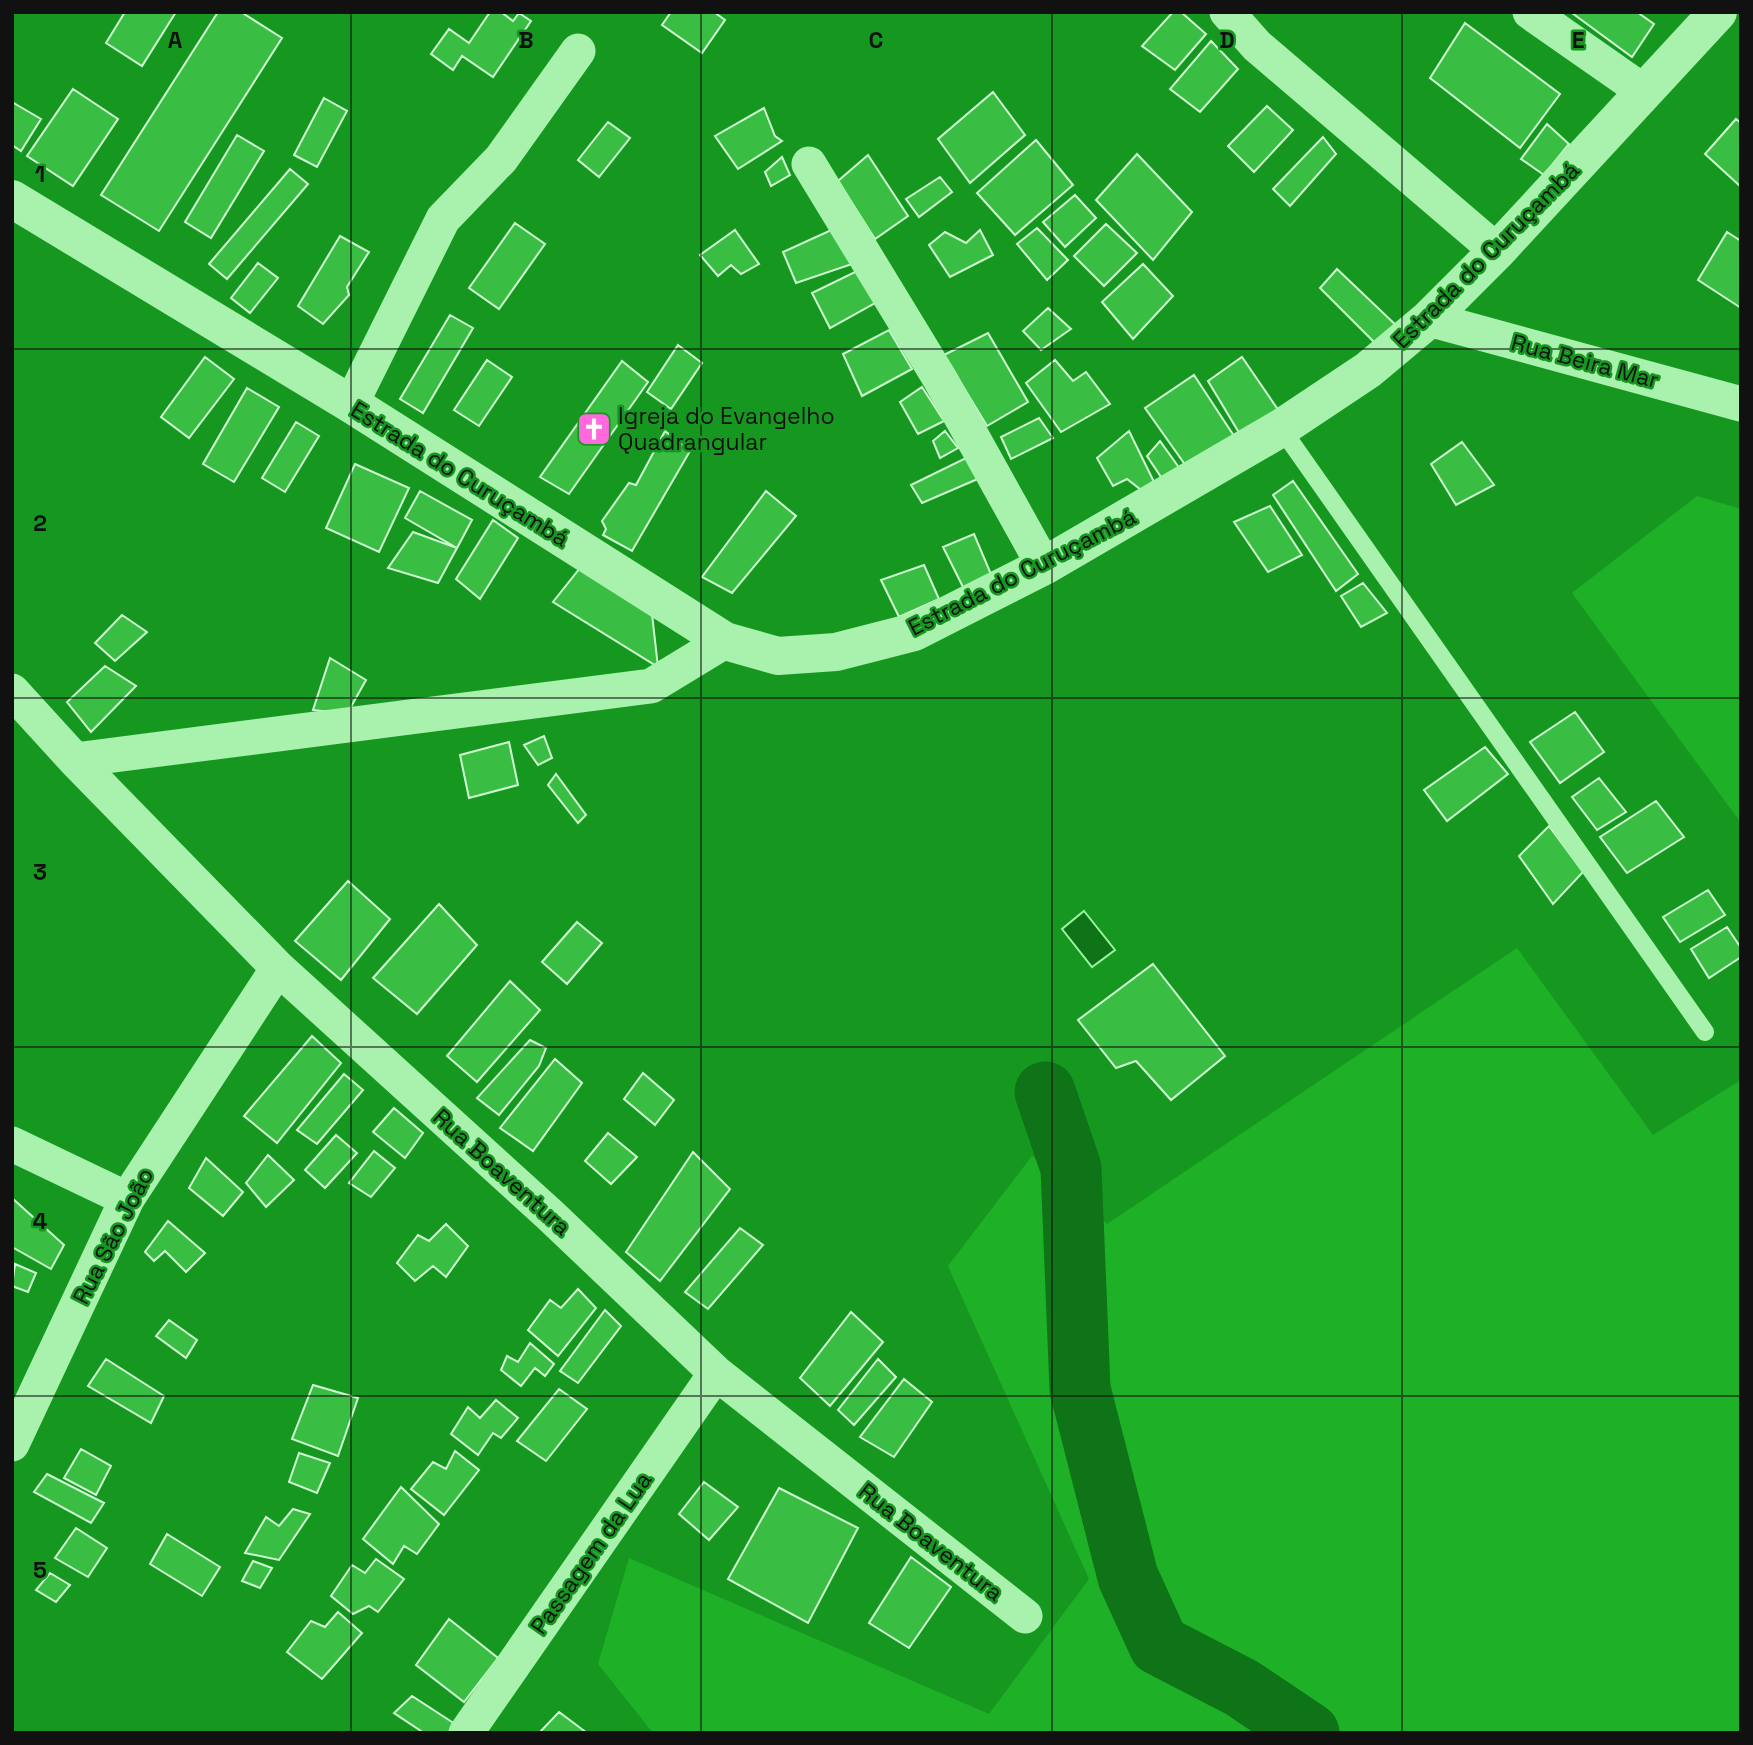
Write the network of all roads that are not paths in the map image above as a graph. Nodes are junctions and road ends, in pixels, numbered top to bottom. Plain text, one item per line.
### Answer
1 (1227, 12) edge
2 (1530, 12) edge
3 (1718, 12) edge
4 (578, 51) dead end
5 (1643, 91) junction
6 (809, 164) dead end
7 (12, 199) edge
8 (1497, 251) junction
9 (1429, 319) junction
10 (351, 404) junction
11 (1741, 404) edge
12 (1281, 428) junction
13 (1044, 566) junction
14 (725, 641) junction
15 (12, 691) edge
16 (75, 760) junction
17 (278, 968) junction
18 (1705, 1032) dead end
19 (12, 1144) edge
20 (127, 1199) junction
21 (716, 1373) junction
22 (12, 1444) edge
23 (1025, 1616) dead end
24 (466, 1733) edge

1 - 8 street
2 - 5 street
3 - 5 street, Estrada do Curuçambá
4 - 10 street
5 - 8 street, Estrada do Curuçambá
6 - 13 street
7 - 10 street, Estrada do Curuçambá
8 - 9 street, Estrada do Curuçambá
9 - 11 street, Rua Beira Mar
9 - 12 street, Estrada do Curuçambá
10 - 14 street, Estrada do Curuçambá
12 - 13 street, Estrada do Curuçambá
12 - 18 lane
13 - 14 street, Estrada do Curuçambá
14 - 16 street
15 - 16 street, Rua Boaventura
16 - 17 street, Rua Boaventura
17 - 20 street, Rua São João
17 - 21 street, Rua Boaventura
19 - 20 street
20 - 22 street, Rua São João
21 - 23 street, Rua Boaventura
21 - 24 street, Passagem da Lua

